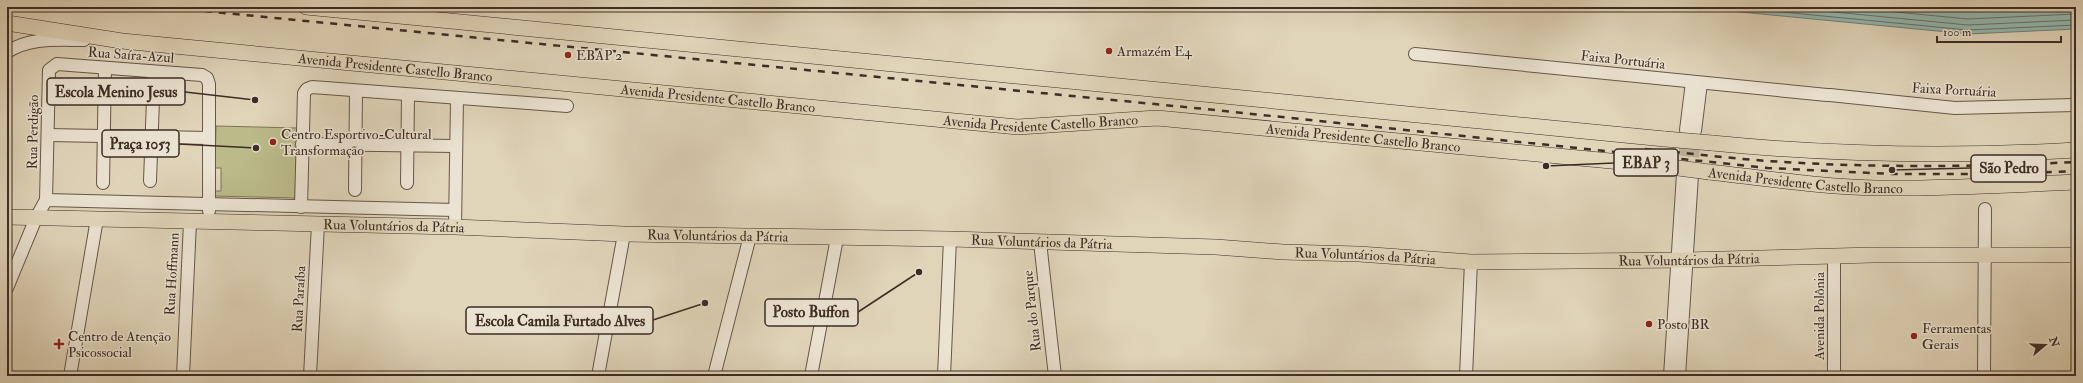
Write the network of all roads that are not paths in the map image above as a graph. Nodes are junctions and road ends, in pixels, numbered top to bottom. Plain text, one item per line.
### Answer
1 (306, 7) edge
2 (7, 23) edge
3 (122, 41) junction
4 (7, 52) edge
5 (1415, 54) dead end
6 (52, 66) joint
7 (105, 68) junction
8 (154, 72) junction
9 (1696, 82) junction
10 (356, 91) junction
11 (408, 95) junction
12 (457, 99) junction
13 (2076, 104) edge
14 (567, 106) dead end
15 (1691, 130) tunnel mouth
16 (48, 135) junction
17 (103, 136) junction
18 (151, 137) junction
19 (209, 138) junction
20 (302, 144) junction
21 (355, 145) junction
22 (407, 146) junction
23 (456, 146) junction
24 (2076, 150) edge
25 (1687, 175) tunnel mouth
26 (150, 181) dead end
27 (2076, 182) edge
28 (103, 183) dead end
29 (407, 183) dead end
30 (355, 190) dead end
31 (46, 200) junction
32 (209, 204) junction
33 (301, 207) junction
34 (1985, 209) dead end
35 (455, 210) junction
36 (7, 217) edge
37 (36, 218) junction
38 (98, 219) junction
39 (190, 222) junction
40 (209, 223) junction
41 (318, 224) junction
42 (455, 227) junction
43 (624, 234) junction
44 (750, 236) junction
45 (837, 238) junction
46 (950, 239) junction
47 (1040, 242) junction
48 (1985, 255) junction
49 (2076, 255) edge
50 (1834, 256) junction
51 (1681, 260) junction
52 (1471, 262) junction
53 (7, 288) edge
54 (70, 376) edge
55 (183, 376) edge
56 (310, 376) edge
57 (598, 376) edge
58 (714, 376) edge
59 (811, 376) edge
60 (944, 376) edge
61 (1055, 376) edge
62 (1466, 376) edge
63 (1670, 376) edge
64 (1679, 376) edge
65 (1834, 376) edge
66 (1984, 376) edge

1 - 24 main road, Avenida Presidente Castello Branco, bridge
2 - 3 main road, Avenida Presidente Castello Branco
3 - 4 street
3 - 27 main road, Avenida Presidente Castello Branco, bridge
5 - 9 street, Faixa Portuária
6 - 7 street, Rua Saíra-Azul
6 - 16 street, Rua Perdigão
7 - 8 street, Rua Saíra-Azul
7 - 17 street
8 - 18 street
8 - 19 street, Rua Saíra-Azul
9 - 13 street, Faixa Portuária
9 - 15 street
10 - 11 street
10 - 20 street
10 - 21 street
11 - 12 street
11 - 22 street
12 - 14 street
12 - 23 street
16 - 17 street
16 - 31 street, Rua Perdigão
17 - 18 street
17 - 28 street
18 - 19 street
18 - 26 street
19 - 32 street
20 - 21 street
20 - 33 street
21 - 22 street
21 - 30 street
22 - 23 street
22 - 29 street
23 - 35 street
25 - 51 street
31 - 32 street
31 - 37 street
32 - 33 street
32 - 40 street
33 - 35 street
34 - 48 street
35 - 42 street
36 - 37 main road, Rua Voluntários da Pátria
37 - 38 main road, Rua Voluntários da Pátria
37 - 53 street
38 - 39 main road, Rua Voluntários da Pátria
38 - 54 street
39 - 40 main road, Rua Voluntários da Pátria
39 - 55 street, Rua Hoffmann
40 - 41 main road, Rua Voluntários da Pátria
41 - 42 main road, Rua Voluntários da Pátria
41 - 56 street, Rua Paraíba
42 - 43 main road, Rua Voluntários da Pátria
43 - 44 main road, Rua Voluntários da Pátria
43 - 57 street
44 - 45 main road, Rua Voluntários da Pátria
44 - 58 street
45 - 46 main road, Rua Voluntários da Pátria
45 - 59 street
46 - 47 main road, Rua Voluntários da Pátria
46 - 60 street
47 - 52 main road, Rua Voluntários da Pátria
47 - 61 street, Rua do Parque
48 - 49 main road, Rua Voluntários da Pátria
48 - 50 main road, Rua Voluntários da Pátria
48 - 66 street
50 - 51 main road, Rua Voluntários da Pátria
50 - 65 street, Avenida Polônia
51 - 52 main road, Rua Voluntários da Pátria
51 - 63 street
51 - 64 street
52 - 62 street

